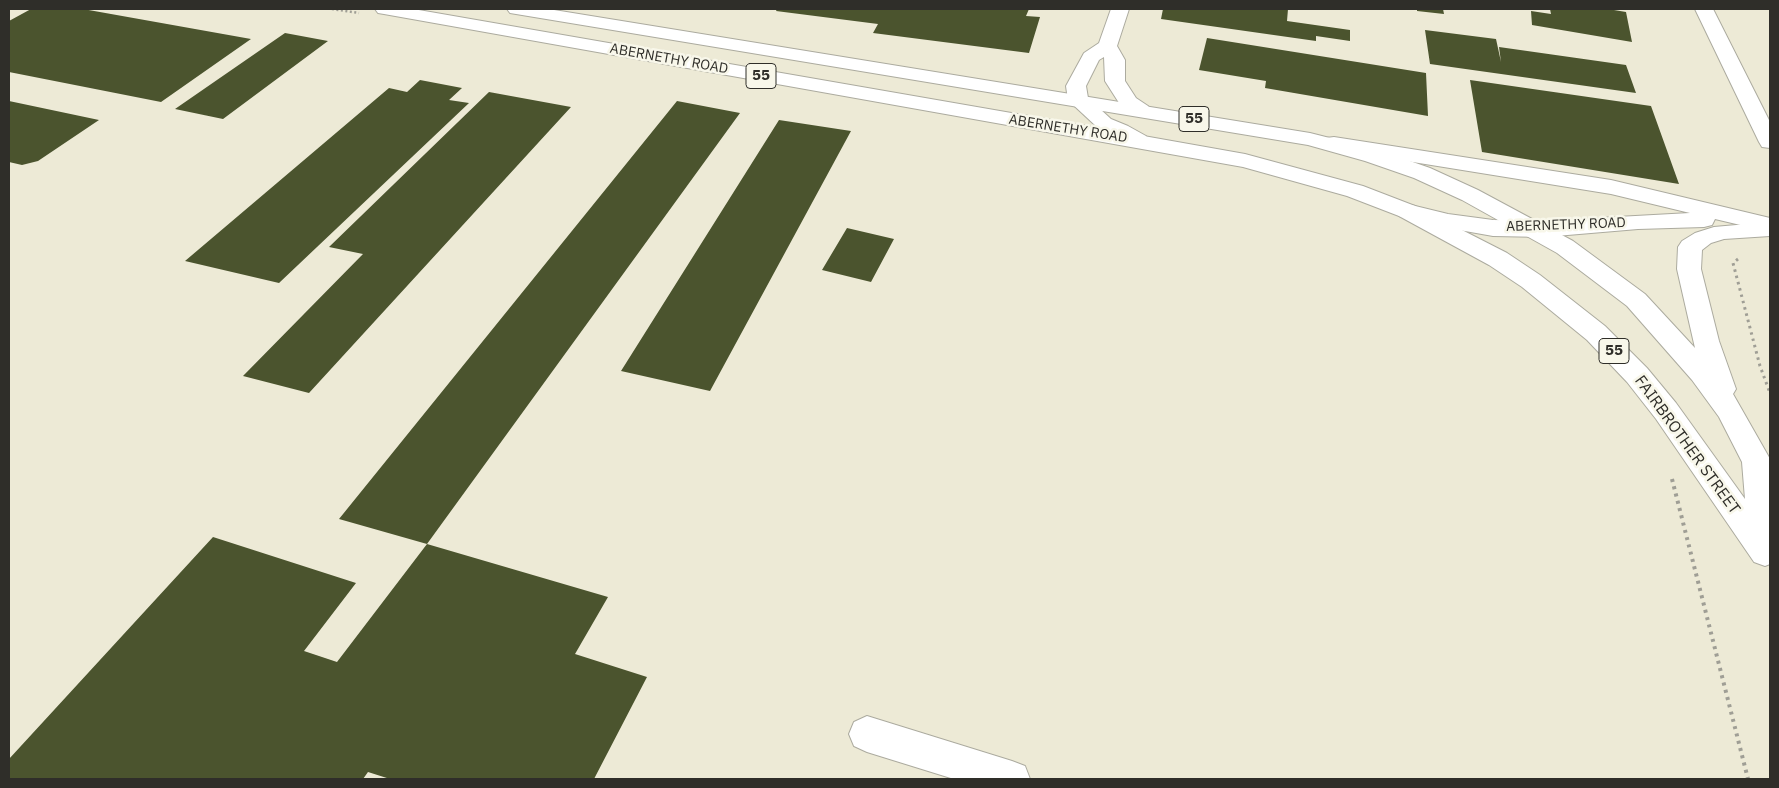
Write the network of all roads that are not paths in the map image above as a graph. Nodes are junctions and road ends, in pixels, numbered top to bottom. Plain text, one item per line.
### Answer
1 (384, 9) edge
2 (516, 9) edge
3 (1120, 9) edge
4 (1704, 9) edge
5 (1108, 46) junction
6 (1078, 100) junction
7 (1141, 110) junction
8 (1310, 139) junction
9 (1138, 141) junction
10 (1770, 142) edge
11 (1407, 211) junction
12 (1764, 225) edge
13 (1532, 228) junction
14 (1729, 410) junction
15 (1768, 560) edge
16 (867, 734) dead end
17 (1012, 779) edge

1 - 9 main road, ABERNETHY ROAD / 55
2 - 6 main road, ABERNETHY ROAD / 55
3 - 5 main road
4 - 10 main road
5 - 6 main road
5 - 7 main road
6 - 7 main road, ABERNETHY ROAD / 55
6 - 9 main road
7 - 8 main road, ABERNETHY ROAD / 55
8 - 12 main road, ABERNETHY ROAD
8 - 13 main road, FAIRBROTHER STREET / 55
9 - 11 main road, ABERNETHY ROAD / 55
11 - 13 main road, ABERNETHY ROAD
11 - 15 main road, FAIRBROTHER STREET / 55
12 - 13 main road, ABERNETHY ROAD
12 - 14 main road
13 - 14 main road, FAIRBROTHER STREET / 55
14 - 15 main road, FAIRBROTHER STREET / 55
16 - 17 main road

